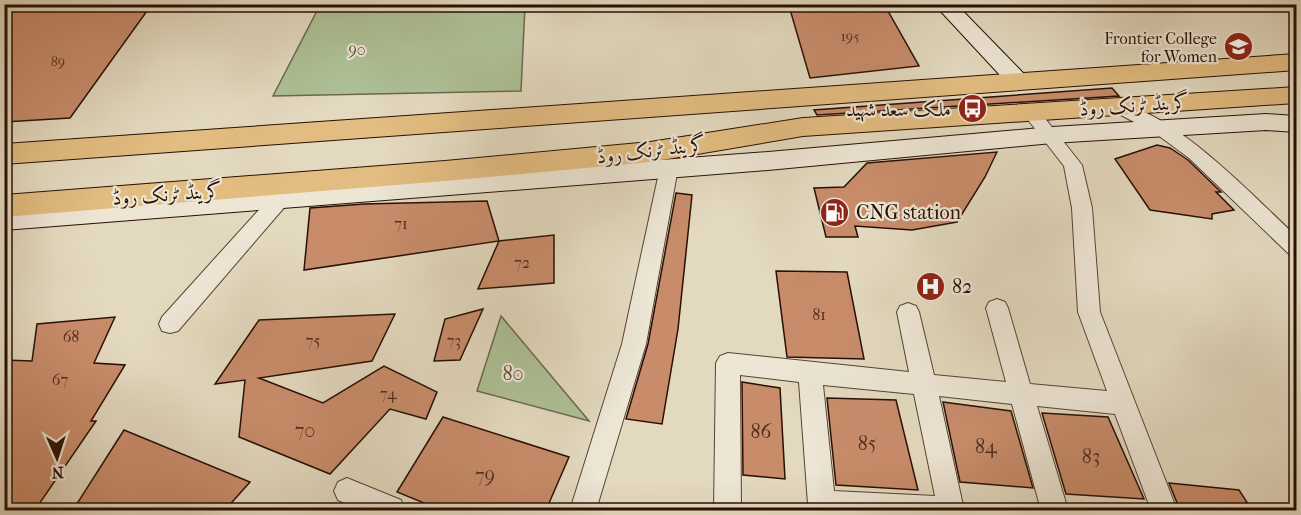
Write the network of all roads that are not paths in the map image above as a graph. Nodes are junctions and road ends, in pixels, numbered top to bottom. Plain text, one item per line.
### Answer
1 (944, 4) edge
2 (1296, 62) edge
3 (1019, 82) junction
4 (1296, 95) edge
5 (1241, 98) junction
6 (1296, 103) edge
7 (1123, 110) dead end
8 (1296, 124) edge
9 (1043, 126) junction
10 (1161, 129) junction
11 (236, 140) junction
12 (173, 145) junction
13 (4, 154) edge
14 (669, 168) junction
15 (216, 190) junction
16 (152, 196) junction
17 (281, 198) junction
18 (4, 206) edge
19 (4, 220) edge
20 (1296, 248) edge
21 (997, 308) dead end
22 (908, 312) dead end
23 (170, 324) dead end
24 (810, 373) junction
25 (924, 384) junction
26 (1021, 394) junction
27 (1124, 404) junction
28 (346, 491) dead end
29 (391, 510) edge
30 (583, 510) edge
31 (727, 510) edge
32 (940, 510) edge
33 (951, 510) edge
34 (1054, 510) edge
35 (1164, 510) edge

1 - 3 street
2 - 3 highway, گرینڈ ٹرنک روڈ
3 - 11 highway, گرینڈ ٹرنک روڈ
4 - 5 highway, گرینڈ ٹرنک روڈ
5 - 6 street
5 - 15 highway, گرینڈ ٹرنک روڈ
7 - 10 street
8 - 10 street
9 - 10 street
9 - 14 street
9 - 27 street
10 - 20 street
11 - 12 highway, گرینڈ ٹرنک روڈ
11 - 15 highway
12 - 13 highway, گرینڈ ٹرنک روڈ
12 - 16 highway
14 - 17 street
14 - 30 street
15 - 16 highway, گرینڈ ٹرنک روڈ
16 - 18 highway, گرینڈ ٹرنک روڈ
17 - 19 street
17 - 23 street
21 - 26 street
22 - 25 street
24 - 25 street
24 - 31 street
24 - 32 street
25 - 26 street
25 - 33 street
26 - 27 street
26 - 34 street
27 - 35 street
28 - 29 street

